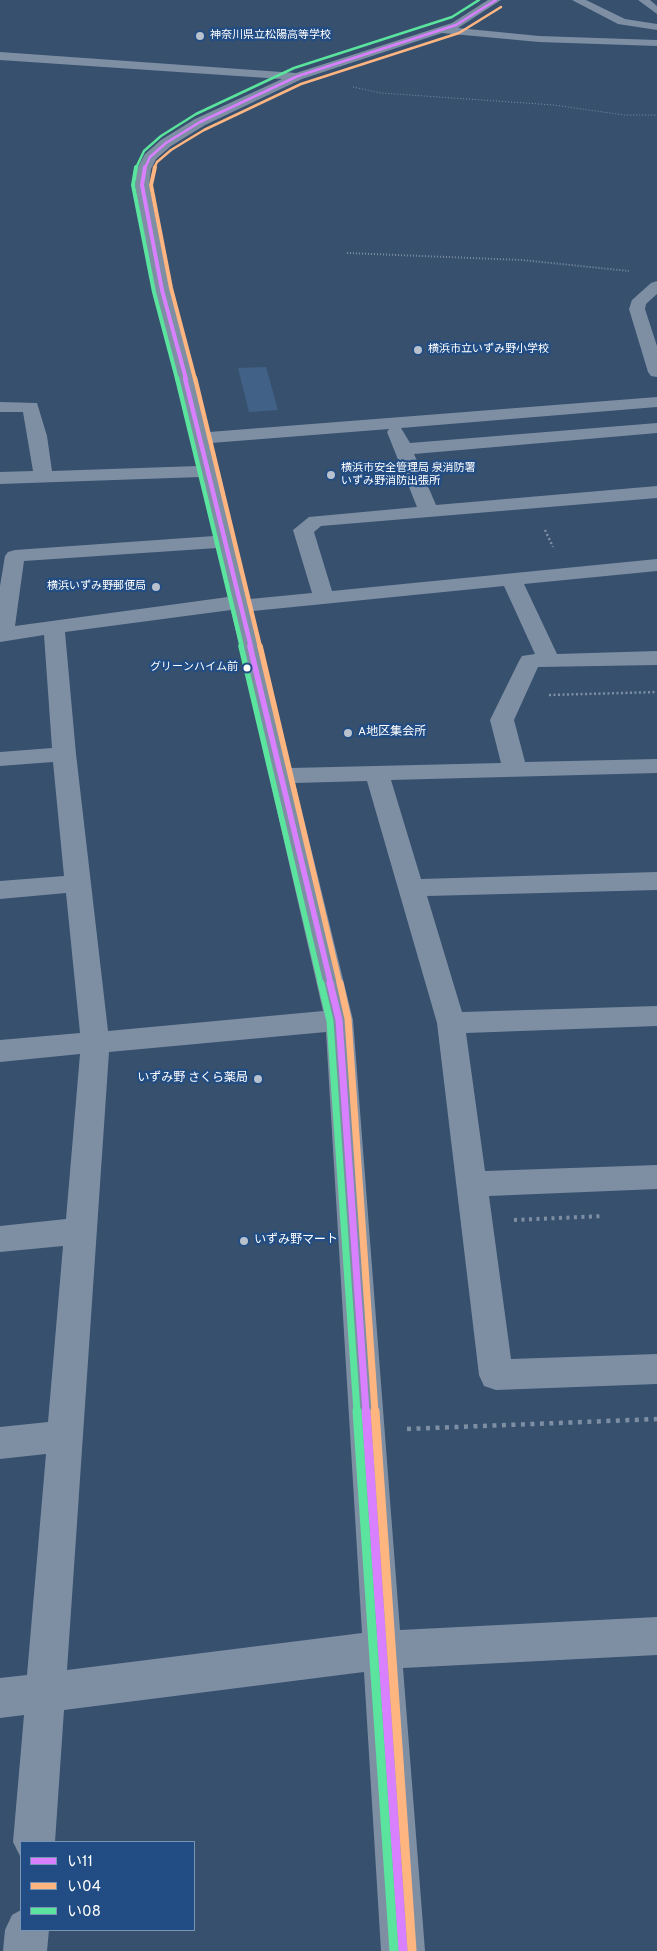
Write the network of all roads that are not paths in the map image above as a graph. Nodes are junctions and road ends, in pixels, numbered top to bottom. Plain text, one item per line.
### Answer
1 (496, 0) edge
2 (577, 0) edge
3 (643, 0) edge
4 (657, 10) edge
5 (655, 25) edge
6 (441, 30) junction
7 (657, 39) edge
8 (657, 43) edge
9 (0, 56) edge
10 (298, 76) junction
11 (657, 286) edge
12 (657, 372) edge
13 (657, 402) edge
14 (0, 407) edge
15 (392, 423) junction
16 (657, 428) edge
17 (201, 438) junction
18 (403, 449) junction
19 (209, 471) junction
20 (43, 477) junction
21 (0, 478) edge
22 (657, 492) edge
23 (429, 511) junction
24 (226, 541) junction
25 (657, 565) edge
26 (511, 579) junction
27 (324, 598) junction
28 (240, 604) junction
29 (54, 626) junction
30 (1, 635) edge
31 (657, 658) edge
32 (549, 661) junction
33 (64, 754) junction
34 (0, 759) edge
35 (657, 766) edge
36 (515, 770) junction
37 (377, 773) junction
38 (281, 776) junction
39 (657, 881) edge
40 (77, 883) junction
41 (411, 888) junction
42 (0, 890) edge
43 (657, 1016) edge
44 (338, 1020) junction
45 (451, 1023) junction
46 (95, 1042) junction
47 (0, 1051) edge
48 (657, 1177) edge
49 (471, 1184) junction
50 (80, 1231) junction
51 (0, 1239) edge
52 (657, 1369) edge
53 (65, 1436) junction
54 (0, 1443) edge
55 (657, 1636) edge
56 (381, 1650) junction
57 (45, 1692) junction
58 (0, 1698) edge
59 (34, 1841) edge
60 (27, 1931) edge
61 (25, 1951) edge
62 (403, 1951) edge

1 - 6 street
2 - 5 street
3 - 4 street
5 - 7 street
6 - 8 street
6 - 10 street
9 - 10 street
10 - 17 street
11 - 12 street
13 - 15 street
14 - 20 street
15 - 17 street
15 - 18 street
16 - 18 street
17 - 19 street
18 - 23 street
19 - 20 street
19 - 24 street
20 - 21 street
22 - 23 street
23 - 27 street
24 - 28 street
24 - 30 street
25 - 26 street
26 - 27 street
26 - 32 street
27 - 28 street
28 - 29 street
28 - 38 street
29 - 30 street
29 - 33 street
31 - 32 street
32 - 36 street
33 - 34 street
33 - 40 street
35 - 36 street
36 - 37 street
37 - 38 street
37 - 41 street
38 - 44 street
39 - 41 street
40 - 42 street
40 - 46 street
41 - 45 street
43 - 45 street
44 - 46 street
44 - 56 street
45 - 49 street
46 - 47 street
46 - 50 street
48 - 49 street
49 - 52 street
50 - 51 street
50 - 53 street
53 - 54 street
53 - 57 street
55 - 56 street
56 - 57 street
56 - 62 street
57 - 58 street
57 - 59 street
60 - 61 street

